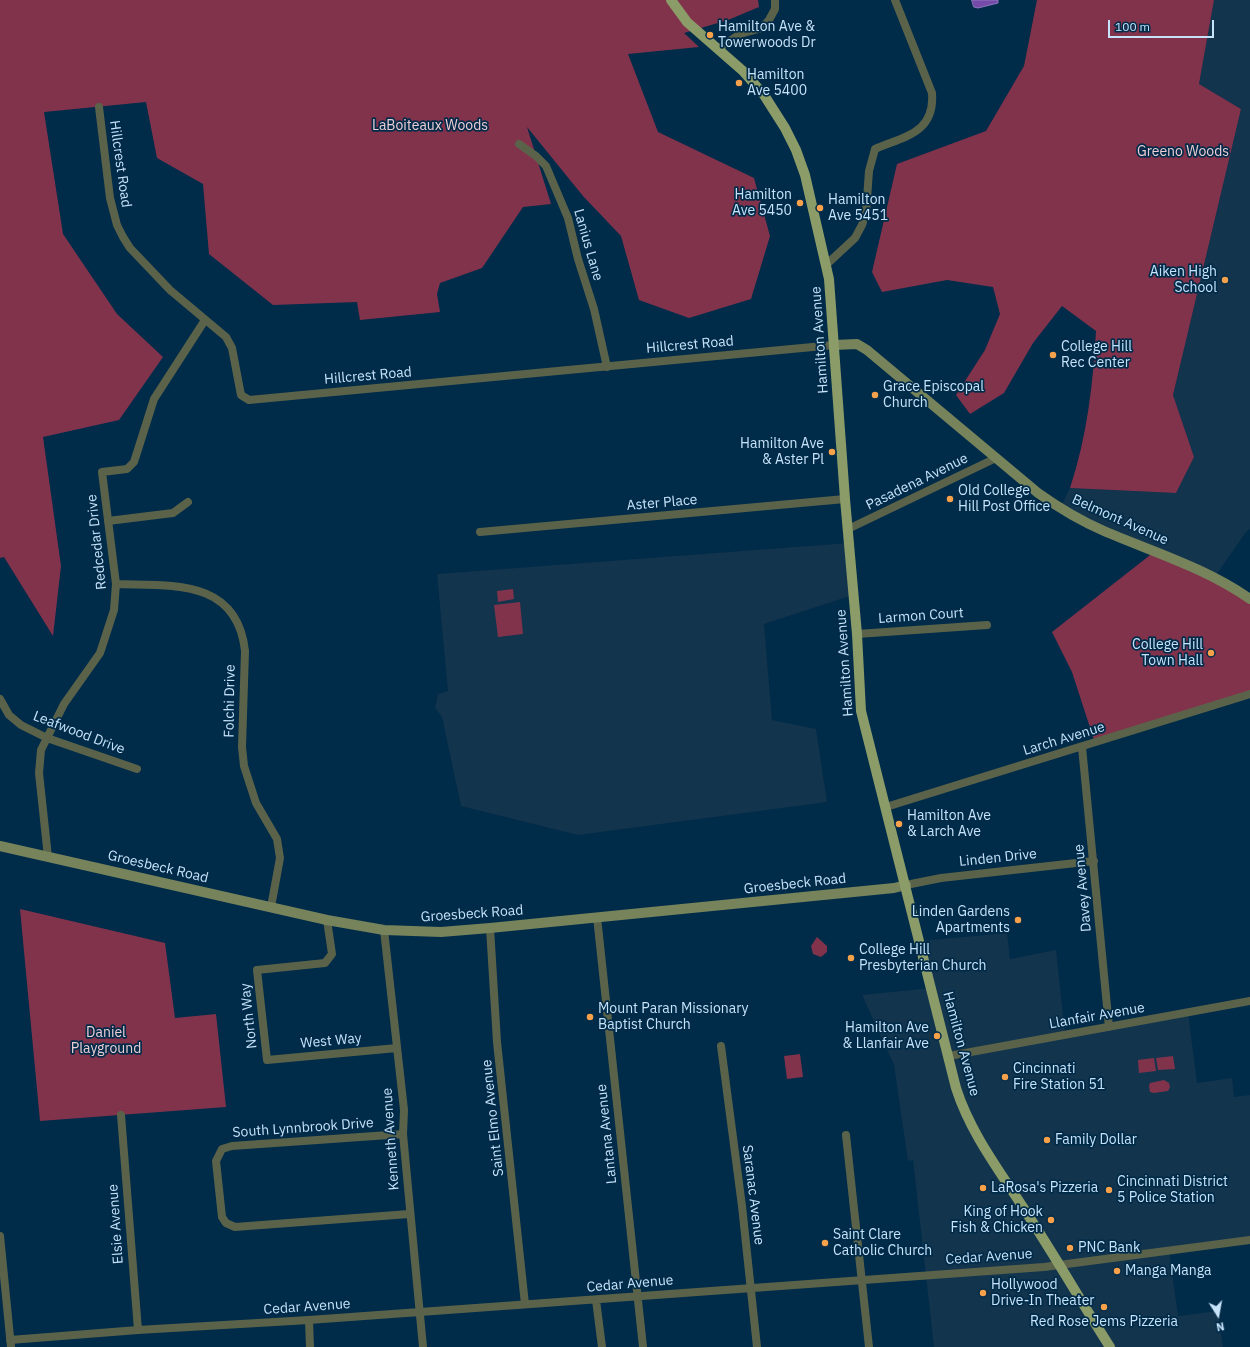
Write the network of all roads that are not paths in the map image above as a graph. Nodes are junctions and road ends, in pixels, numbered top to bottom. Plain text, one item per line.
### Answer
1 (671, 0) edge
2 (775, 0) edge
3 (895, 0) edge
4 (718, 49) junction
5 (99, 107) dead end
6 (519, 144) dead end
7 (827, 264) junction
8 (205, 320) junction
9 (834, 345) junction
10 (607, 367) junction
11 (996, 458) junction
12 (845, 499) junction
13 (188, 502) dead end
14 (108, 521) junction
15 (848, 529) junction
16 (480, 532) dead end
17 (116, 584) junction
18 (1250, 599) edge
19 (988, 625) dead end
20 (857, 634) junction
21 (1250, 694) edge
22 (0, 699) edge
23 (47, 738) junction
24 (1082, 747) junction
25 (137, 768) dead end
26 (886, 807) junction
27 (0, 846) edge
28 (48, 856) junction
29 (1094, 861) junction
30 (906, 884) junction
31 (271, 907) junction
32 (597, 917) junction
33 (327, 920) junction
34 (490, 928) junction
35 (384, 930) junction
36 (1250, 1002) edge
37 (1109, 1027) junction
38 (721, 1046) dead end
39 (397, 1048) junction
40 (949, 1056) junction
41 (267, 1060) joint
42 (121, 1115) dead end
43 (402, 1134) junction
44 (846, 1134) dead end
45 (409, 1214) junction
46 (0, 1237) edge
47 (1250, 1240) edge
48 (1058, 1264) junction
49 (862, 1279) junction
50 (751, 1288) junction
51 (637, 1296) junction
52 (596, 1300) junction
53 (525, 1304) junction
54 (421, 1311) junction
55 (309, 1320) junction
56 (138, 1330) junction
57 (11, 1344) edge
58 (310, 1347) edge
59 (423, 1347) edge
60 (602, 1347) edge
61 (643, 1347) edge
62 (757, 1347) edge
63 (869, 1347) edge
64 (1110, 1347) edge

1 - 4 main road, Hamilton Avenue
2 - 4 street
3 - 7 street
4 - 7 main road, Hamilton Avenue
5 - 8 street, Hillcrest Road
6 - 10 street, Lanius Lane
7 - 9 main road, Hamilton Avenue
8 - 10 street, Hillcrest Road
8 - 14 street, Redcedar Drive
9 - 10 street, Hillcrest Road
9 - 11 street, Belmont Avenue
9 - 12 main road, Hamilton Avenue
11 - 15 street, Pasadena Avenue
11 - 18 street, Belmont Avenue
12 - 15 main road, Hamilton Avenue
12 - 16 street, Aster Place
13 - 14 street
14 - 17 street, Redcedar Drive
15 - 20 main road, Hamilton Avenue
17 - 23 street, Redcedar Drive
17 - 31 street, Folchi Drive
19 - 20 street, Larmon Court
20 - 26 main road, Hamilton Avenue
21 - 24 street, Larch Avenue
22 - 23 street, Leafwood Drive
23 - 25 street, Leafwood Drive
23 - 28 street, Redcedar Drive
24 - 26 street, Larch Avenue
24 - 29 street, Davey Avenue
26 - 30 main road, Hamilton Avenue
27 - 28 street, Groesbeck Road
28 - 31 street, Groesbeck Road
29 - 30 street, Linden Drive
29 - 37 street, Davey Avenue
30 - 32 street, Groesbeck Road
30 - 40 main road, Hamilton Avenue
31 - 33 street, Groesbeck Road
32 - 34 street, Groesbeck Road
32 - 51 street, Lantana Avenue
33 - 35 street, Groesbeck Road
33 - 41 street, North Way
34 - 35 street, Groesbeck Road
34 - 53 street, Saint Elmo Avenue
35 - 39 street, Kenneth Avenue
36 - 37 street, Llanfair Avenue
37 - 40 street, Llanfair Avenue
38 - 50 street, Saranac Avenue
39 - 41 street, West Way
39 - 43 street, Kenneth Avenue
40 - 48 main road, Hamilton Avenue
42 - 56 street, Elsie Avenue
43 - 45 street, Kenneth Avenue
43 - 45 street, South Lynnbrook Drive
44 - 49 street
45 - 54 street, Kenneth Avenue
46 - 57 street
47 - 48 street, Cedar Avenue
48 - 49 street, Cedar Avenue
48 - 64 main road, Hamilton Avenue
49 - 50 street, Cedar Avenue
49 - 63 street
50 - 51 street, Cedar Avenue
50 - 62 street, Saranac Avenue
51 - 52 street, Cedar Avenue
51 - 61 street, Lantana Avenue
52 - 53 street, Cedar Avenue
52 - 60 street
53 - 54 street, Cedar Avenue
54 - 55 street, Cedar Avenue
54 - 59 street, Kenneth Avenue
55 - 56 street, Cedar Avenue
55 - 58 street
56 - 57 street, Cedar Avenue

